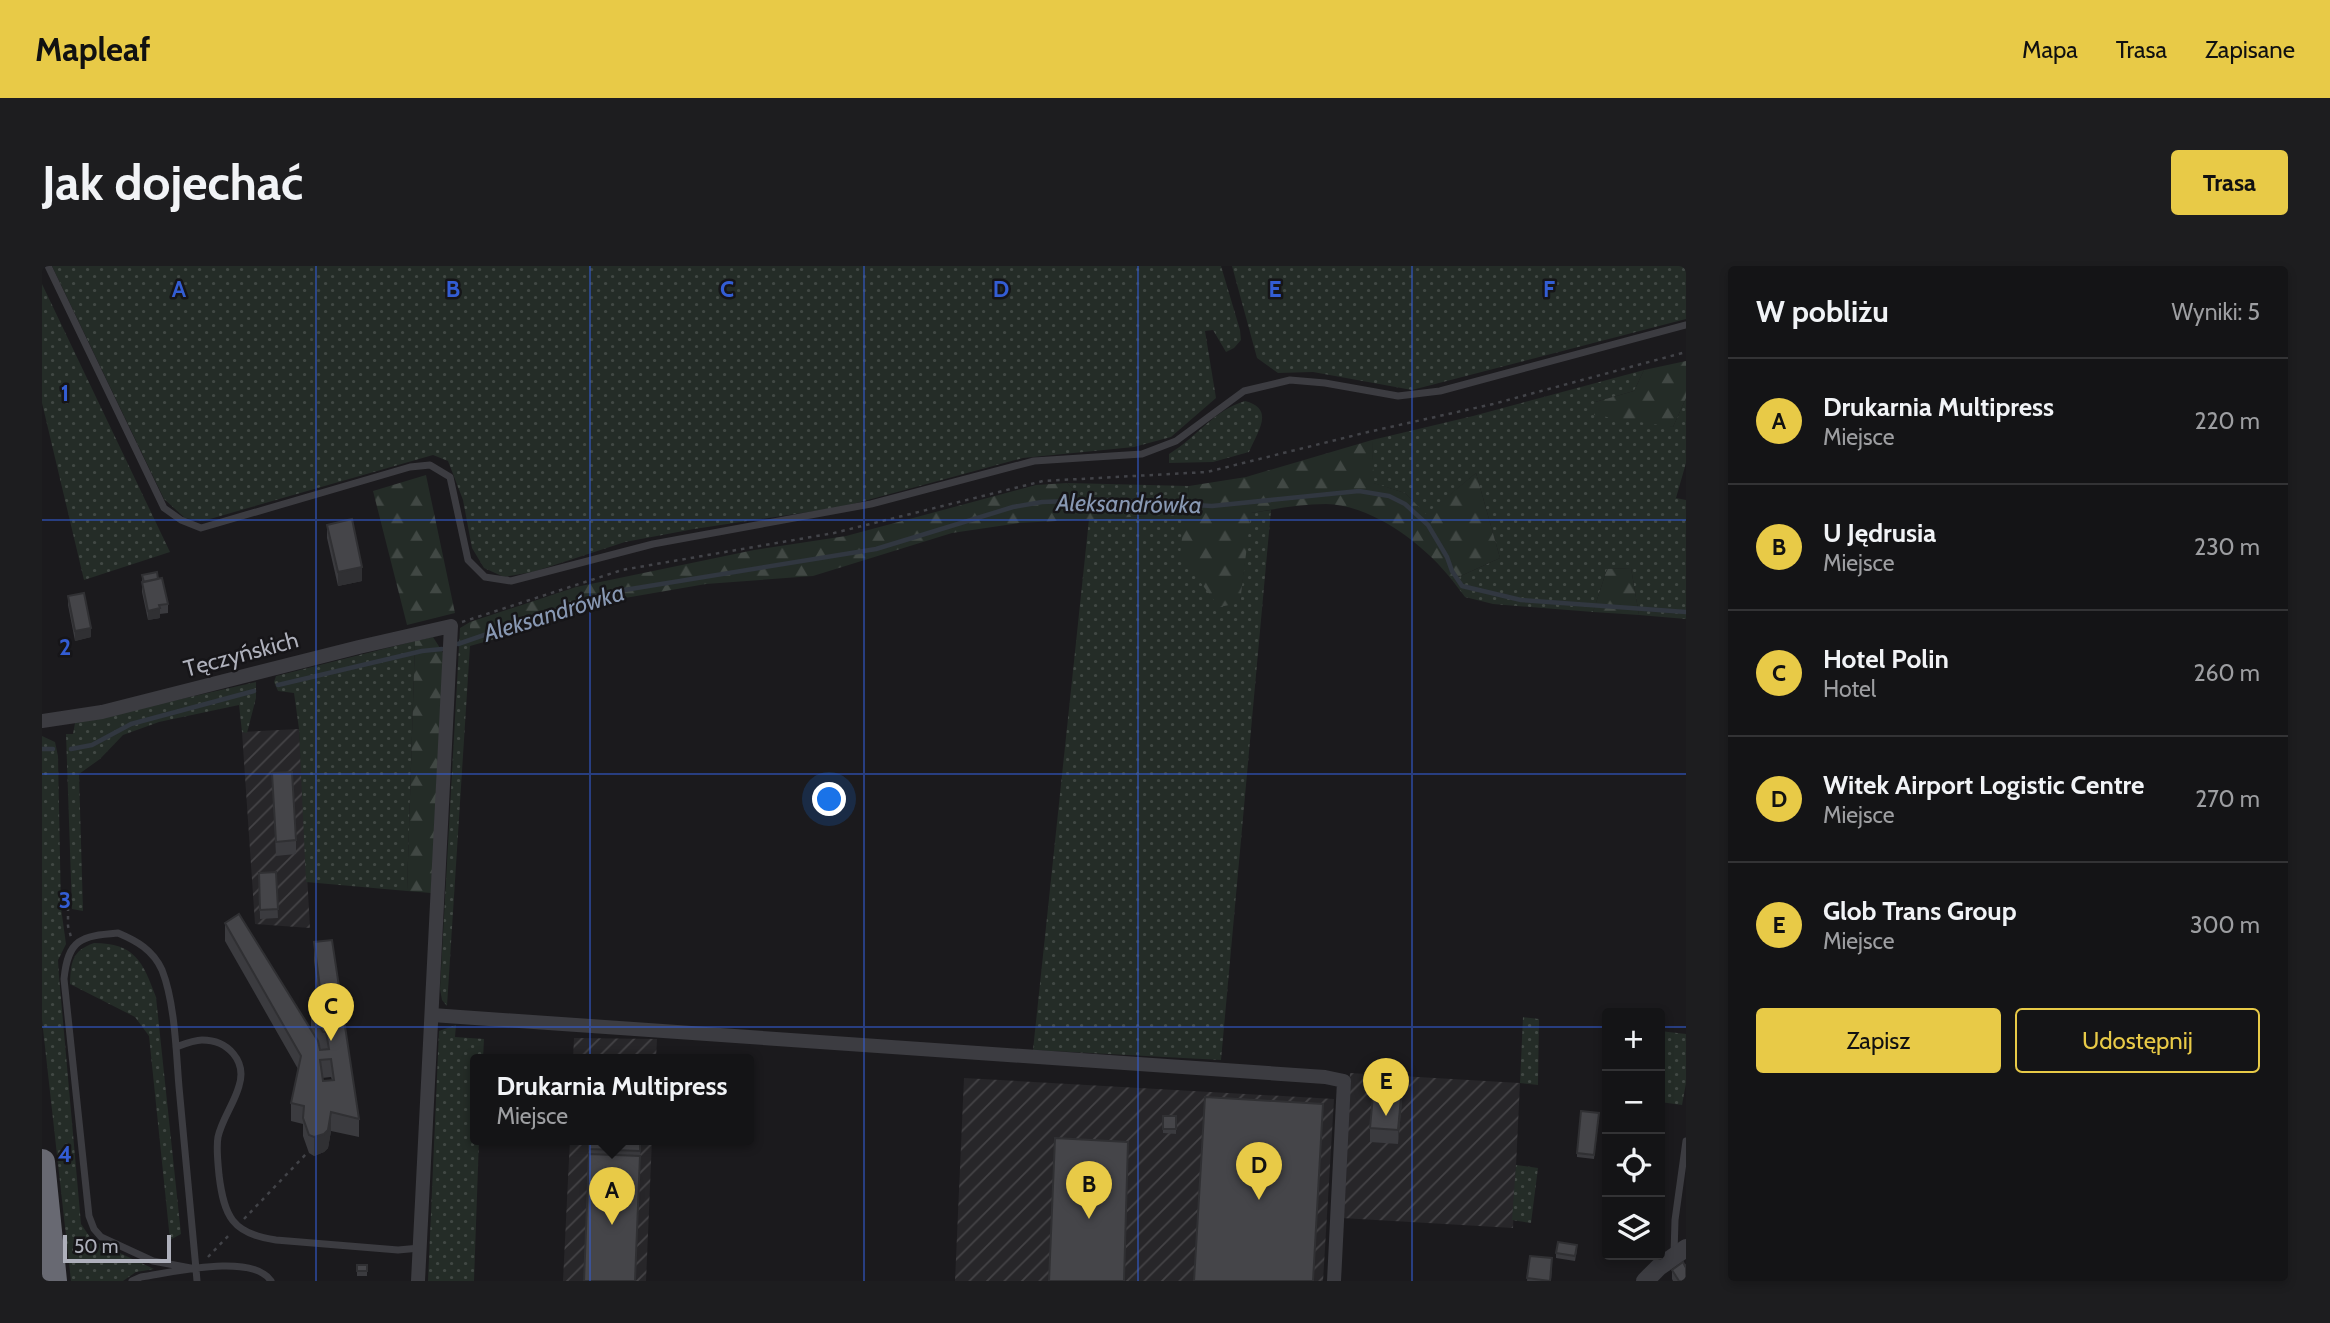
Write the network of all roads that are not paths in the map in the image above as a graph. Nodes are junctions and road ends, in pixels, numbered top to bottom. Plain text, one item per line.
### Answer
1 (48, 266) edge
2 (1686, 325) edge
3 (42, 721) edge
4 (432, 1015) junction
5 (176, 1047) junction
6 (1686, 1141) edge
7 (42, 1162) edge
8 (420, 1248) junction
9 (1680, 1251) edge
10 (196, 1269) junction
11 (54, 1281) edge
12 (132, 1281) edge
13 (197, 1281) edge
14 (271, 1281) edge
15 (418, 1281) edge
16 (1334, 1281) edge
17 (1646, 1281) edge

1 - 2 lane
3 - 4 street, Tęczyńskich
4 - 8 street
4 - 16 street
5 - 8 lane
5 - 10 lane
5 - 10 lane
6 - 9 lane
7 - 11 highway
8 - 15 street
9 - 17 street
10 - 12 lane
10 - 13 lane
10 - 14 lane

